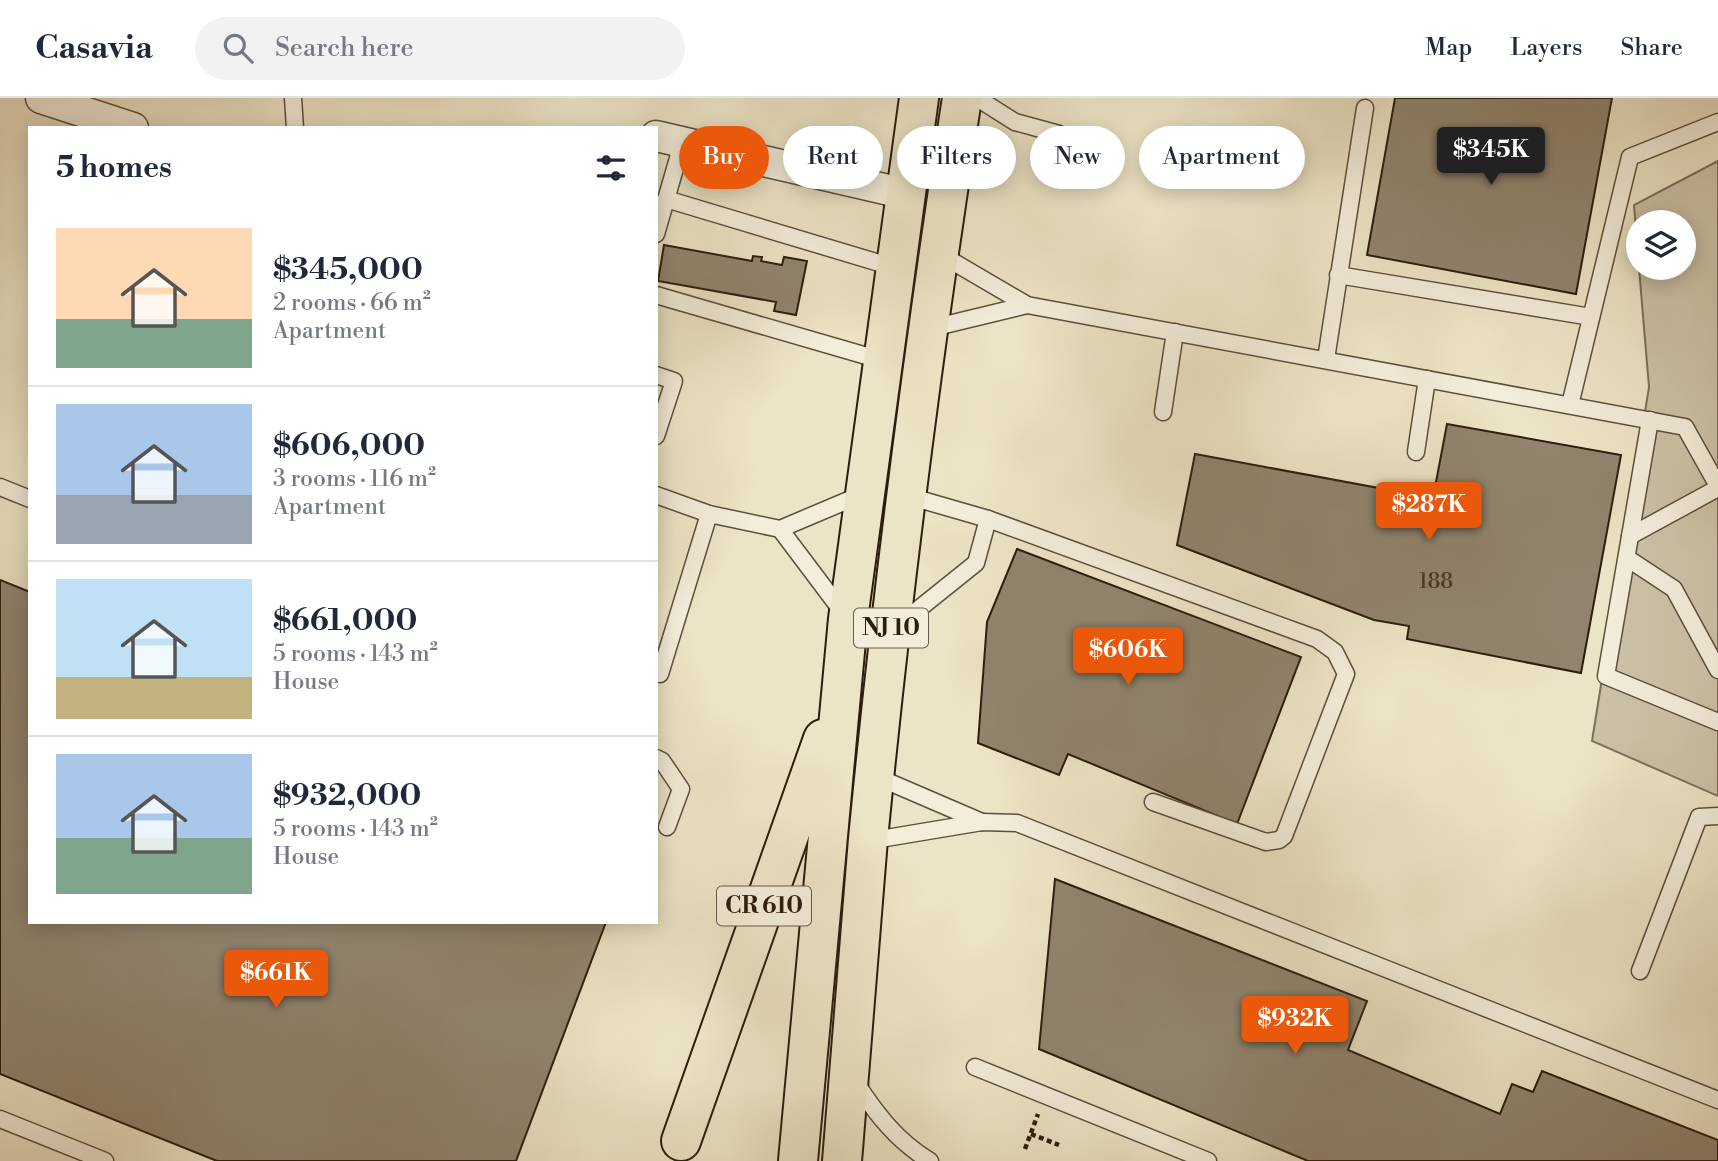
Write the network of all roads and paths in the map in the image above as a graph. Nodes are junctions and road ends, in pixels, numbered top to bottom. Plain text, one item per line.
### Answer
1 (41, 98) edge
2 (293, 98) edge
3 (919, 98) edge
4 (962, 98) edge
5 (977, 98) edge
6 (1365, 108) dead end
7 (1718, 122) edge
8 (127, 126) edge
9 (295, 126) edge
10 (1030, 126) edge
11 (670, 139) edge
12 (906, 194) junction
13 (666, 199) junction
14 (658, 227) edge
15 (938, 253) junction
16 (896, 268) junction
17 (1338, 275) junction
18 (658, 296) edge
19 (1027, 305) junction
20 (1591, 317) junction
21 (928, 329) junction
22 (1175, 332) junction
23 (1326, 359) junction
24 (884, 361) junction
25 (658, 376) edge
26 (1427, 379) junction
27 (1570, 405) junction
28 (1163, 412) dead end
29 (1650, 420) junction
30 (658, 430) edge
31 (1416, 453) dead end
32 (0, 487) edge
33 (1718, 487) edge
34 (867, 492) junction
35 (658, 496) edge
36 (908, 496) junction
37 (28, 498) edge
38 (709, 514) junction
39 (988, 519) junction
40 (780, 530) junction
41 (1630, 536) junction
42 (1627, 558) junction
43 (848, 619) junction
44 (891, 631) junction
45 (846, 670) junction
46 (1718, 670) edge
47 (660, 674) dead end
48 (1718, 722) edge
49 (658, 759) edge
50 (875, 776) junction
51 (1153, 802) dead end
52 (1718, 816) edge
53 (982, 822) junction
54 (667, 827) dead end
55 (868, 841) junction
56 (1640, 971) dead end
57 (975, 1068) dead end
58 (850, 1074) junction
59 (1718, 1100) edge
60 (1040, 1110) dead end
61 (0, 1119) edge
62 (1031, 1134) junction
63 (681, 1141) dead end
64 (1059, 1145) dead end
65 (1025, 1149) dead end
66 (105, 1161) edge
67 (798, 1161) edge
68 (842, 1161) edge
69 (930, 1161) edge
70 (1208, 1161) edge

1 - 8 street
2 - 9 lane
3 - 12 main road, NJ 10
4 - 15 main road, NJ 10
5 - 10 lane
6 - 17 lane
7 - 20 lane
11 - 12 street
11 - 13 lane
12 - 16 main road, NJ 10
13 - 14 lane
13 - 16 lane
15 - 19 lane
15 - 21 main road, NJ 10
16 - 24 main road, NJ 10
17 - 20 lane
17 - 23 lane
18 - 24 lane
19 - 21 lane
19 - 22 lane
20 - 27 lane
21 - 36 main road, NJ 10
22 - 23 lane
22 - 28 lane
23 - 26 lane
24 - 34 main road, NJ 10
25 - 30 lane
26 - 27 lane
26 - 31 lane
27 - 29 lane
29 - 33 lane
29 - 41 lane
32 - 37 lane
33 - 41 lane
34 - 40 lane
34 - 43 main road, NJ 10
35 - 38 lane
36 - 39 lane
36 - 44 main road, NJ 10
38 - 40 lane
38 - 47 lane
39 - 44 lane
39 - 51 lane
40 - 43 lane
41 - 42 lane
42 - 46 lane
42 - 48 lane
43 - 45 main road, NJ 10
44 - 50 main road, NJ 10
45 - 63 main road, CR 610
45 - 67 main road, NJ 10
49 - 54 lane
50 - 53 lane
50 - 55 main road, NJ 10
52 - 56 lane
53 - 55 lane
53 - 59 lane
55 - 58 main road, NJ 10
57 - 70 lane
58 - 68 main road, NJ 10
58 - 69 lane
60 - 62 path
61 - 66 lane
62 - 64 path
62 - 65 path

